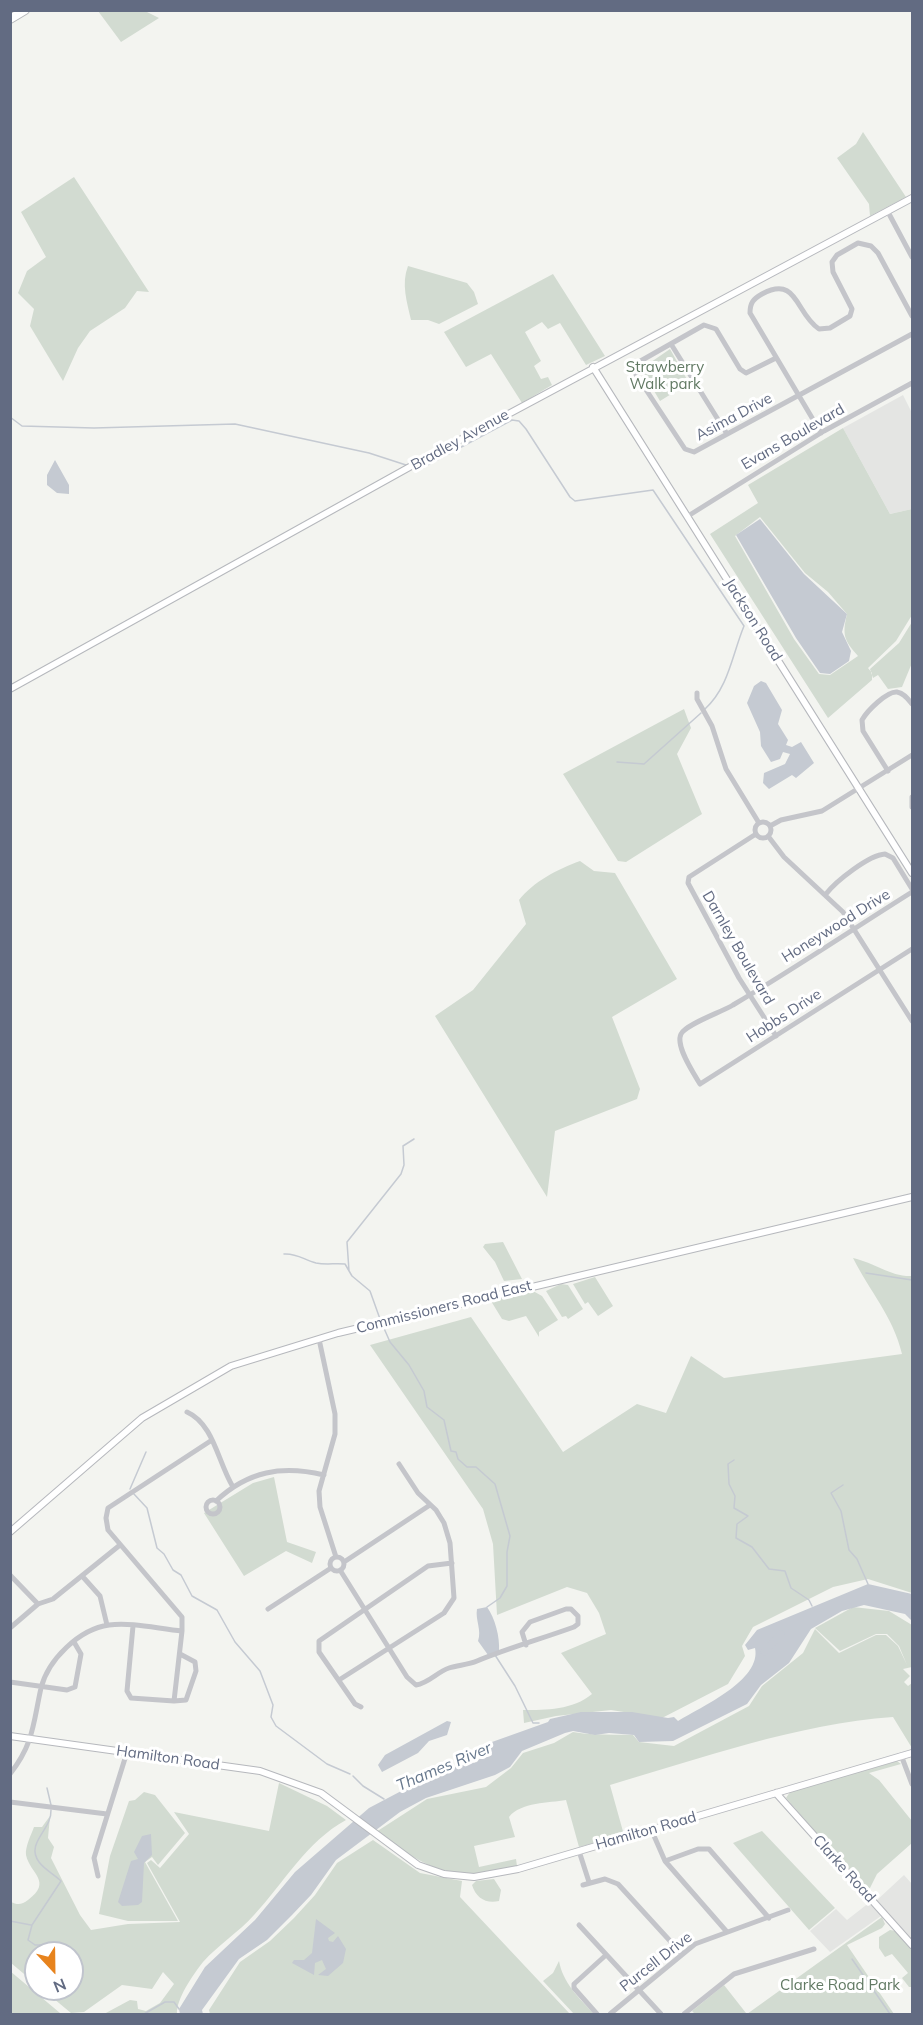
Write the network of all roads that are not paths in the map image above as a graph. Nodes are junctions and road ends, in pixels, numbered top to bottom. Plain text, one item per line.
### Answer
1 (25, 10) edge
2 (10, 19) edge
3 (912, 198) edge
4 (888, 212) junction
5 (912, 256) edge
6 (912, 316) edge
7 (912, 334) edge
8 (671, 344) junction
9 (776, 357) junction
10 (593, 367) junction
11 (912, 383) edge
12 (799, 396) junction
13 (820, 433) junction
14 (727, 434) junction
15 (688, 516) junction
16 (10, 689) edge
17 (697, 693) dead end
18 (912, 704) edge
19 (912, 755) edge
20 (888, 771) junction
21 (859, 789) junction
22 (912, 797) edge
23 (912, 807) edge
24 (759, 823) junction
25 (770, 826) junction
26 (756, 834) junction
27 (768, 836) junction
28 (912, 873) edge
29 (912, 890) edge
30 (826, 894) junction
31 (854, 928) junction
32 (912, 949) edge
33 (880, 969) junction
34 (750, 995) junction
35 (912, 1006) edge
36 (906, 1010) junction
37 (912, 1021) edge
38 (776, 1036) junction
39 (700, 1084) joint
40 (912, 1197) edge
41 (319, 1339) junction
42 (187, 1412) dead end
43 (212, 1440) junction
44 (399, 1464) dead end
45 (324, 1475) junction
46 (233, 1487) junction
47 (216, 1501) dead end
48 (430, 1505) junction
49 (10, 1534) edge
50 (120, 1545) junction
51 (336, 1557) junction
52 (344, 1562) junction
53 (452, 1563) junction
54 (331, 1568) junction
55 (340, 1570) junction
56 (10, 1575) edge
57 (83, 1577) junction
58 (38, 1604) junction
59 (364, 1608) junction
60 (268, 1609) dead end
61 (107, 1625) junction
62 (133, 1626) junction
63 (10, 1628) edge
64 (182, 1631) junction
65 (74, 1642) junction
66 (525, 1645) junction
67 (390, 1647) junction
68 (180, 1654) junction
69 (339, 1680) junction
70 (10, 1682) edge
71 (42, 1686) junction
72 (174, 1701) junction
73 (361, 1707) dead end
74 (10, 1737) edge
75 (32, 1739) junction
76 (127, 1752) junction
77 (912, 1753) edge
78 (901, 1755) junction
79 (10, 1774) edge
80 (912, 1785) edge
81 (776, 1793) junction
82 (10, 1802) edge
83 (106, 1814) junction
84 (651, 1829) junction
85 (579, 1851) junction
86 (665, 1861) junction
87 (98, 1876) dead end
88 (788, 1910) dead end
89 (769, 1918) junction
90 (579, 1925) dead end
91 (727, 1932) junction
92 (912, 1945) edge
93 (814, 1950) dead end
94 (682, 1954) junction
95 (606, 1955) junction
96 (639, 1990) junction
97 (597, 2014) edge
98 (610, 2014) edge
99 (661, 2014) edge
100 (684, 2014) edge

1 - 2 highway
3 - 4 main road, Bradley Avenue
4 - 5 street
4 - 10 main road, Bradley Avenue
6 - 9 street
7 - 12 street, Asima Drive
8 - 9 street, Asima Drive
8 - 14 street
8 - 14 street, Asima Drive
9 - 12 street
10 - 15 main road, Jackson Road
10 - 16 main road, Bradley Avenue
11 - 13 street, Evans Boulevard
12 - 13 street
12 - 14 street, Asima Drive
13 - 15 street, Evans Boulevard
15 - 21 main road, Jackson Road
17 - 24 street
18 - 20 street
19 - 20 street
20 - 21 street
21 - 25 street
21 - 28 main road, Jackson Road
22 - 23 street
24 - 25 street
24 - 26 street
25 - 27 street
26 - 27 street
26 - 34 street, Darnley Boulevard
27 - 30 street
29 - 30 street
29 - 31 street, Honeywood Drive
30 - 31 street
31 - 33 street
31 - 34 street, Honeywood Drive
32 - 33 street, Hobbs Drive
33 - 36 street
33 - 38 street, Hobbs Drive
34 - 38 street, Darnley Boulevard
34 - 39 street, Honeywood Drive
35 - 36 street
36 - 37 street
38 - 39 street, Hobbs Drive
40 - 41 main road, Commissioners Road East
41 - 45 street
41 - 49 main road, Commissioners Road East
42 - 43 street
43 - 46 street
43 - 50 street
44 - 48 street
45 - 46 street
45 - 51 street
46 - 47 street
48 - 52 street
48 - 53 street
50 - 57 street
50 - 64 street
51 - 52 street
51 - 54 street
52 - 55 street
53 - 59 street
53 - 67 street
54 - 55 street
54 - 60 street
55 - 59 street
56 - 58 street
57 - 58 street
57 - 61 street
58 - 63 street
59 - 67 street
59 - 69 street
61 - 62 street
61 - 65 street
62 - 64 street
62 - 72 street
64 - 68 street
65 - 71 street
65 - 71 street
66 - 66 street
66 - 67 street
67 - 69 street
68 - 72 street
68 - 72 street
69 - 73 street
70 - 71 street
71 - 75 street
74 - 75 main road, Hamilton Road
75 - 76 main road, Hamilton Road
75 - 79 street
76 - 83 street
76 - 85 main road, Hamilton Road
77 - 78 main road, Hamilton Road
78 - 80 street
78 - 81 main road, Hamilton Road
81 - 84 main road, Hamilton Road
81 - 92 main road, Clarke Road
82 - 83 street
83 - 87 street
84 - 85 main road, Hamilton Road
84 - 86 street
85 - 94 street
86 - 89 street
86 - 91 street
88 - 89 street, Purcell Drive
89 - 91 street, Purcell Drive
90 - 95 street
91 - 94 street, Purcell Drive
93 - 100 street
94 - 96 street, Purcell Drive
95 - 96 street
95 - 97 street
96 - 98 street, Purcell Drive
96 - 99 street

